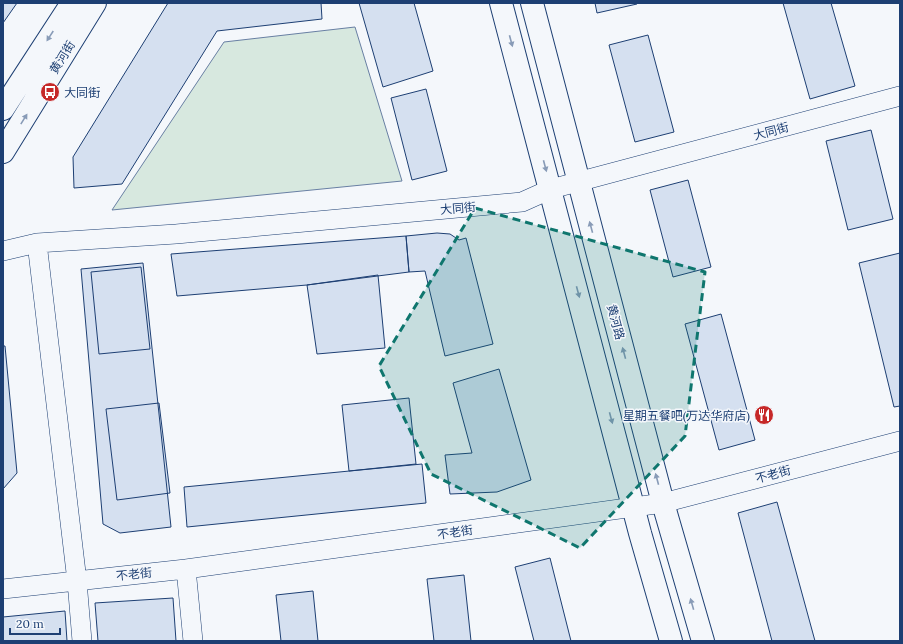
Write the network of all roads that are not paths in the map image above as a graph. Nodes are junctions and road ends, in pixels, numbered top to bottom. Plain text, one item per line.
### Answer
1 (72, 3) edge
2 (95, 3) edge
3 (501, 3) edge
4 (532, 3) edge
5 (900, 96) edge
6 (3, 109) edge
7 (3, 152) edge
8 (580, 182) junction
9 (551, 189) junction
10 (37, 244) junction
11 (3, 250) edge
12 (900, 440) edge
13 (663, 503) junction
14 (634, 508) junction
15 (186, 569) junction
16 (77, 580) junction
17 (3, 589) edge
18 (82, 641) edge
19 (193, 641) edge
20 (671, 641) edge
21 (703, 641) edge

1 -> 6 main road, 黄河街
7 -> 2 main road, 黄河街
3 -> 9 main road
4 - 8 main road, 黄河路
5 - 8 street, 大同街
8 - 9 street, 大同街
13 -> 8 main road, 黄河路
9 - 10 street, 大同街
9 -> 14 main road
10 - 11 street, 大同街
10 - 16 street
12 - 13 street, 不老街
13 - 14 street, 不老街
21 -> 13 main road, 黄河路
14 - 15 street, 不老街
14 - 20 main road
15 - 16 street, 不老街
15 - 19 street
16 - 17 street, 不老街
16 - 18 street

